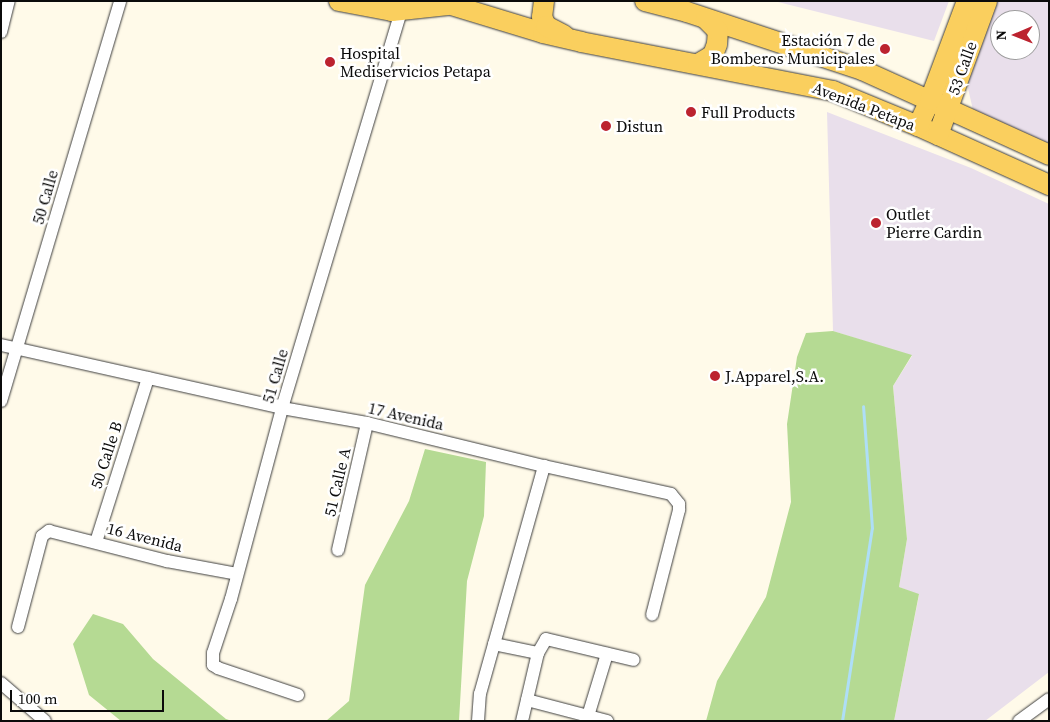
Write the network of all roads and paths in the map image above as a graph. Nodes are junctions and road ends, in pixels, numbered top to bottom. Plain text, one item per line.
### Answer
1 (10, 1) edge
2 (120, 1) edge
3 (340, 1) edge
4 (544, 1) edge
5 (645, 1) edge
6 (967, 1) edge
7 (987, 1) edge
8 (443, 3) edge
9 (401, 10) junction
10 (706, 19) junction
11 (1, 32) edge
12 (581, 42) junction
13 (698, 64) junction
14 (939, 104) junction
15 (918, 126) junction
16 (938, 135) junction
17 (1049, 155) edge
18 (1049, 185) edge
19 (1, 345) edge
20 (17, 348) junction
21 (148, 378) junction
22 (1, 401) edge
23 (282, 408) junction
24 (367, 423) junction
25 (544, 466) junction
26 (96, 542) junction
27 (338, 550) dead end
28 (237, 574) junction
29 (652, 615) dead end
30 (18, 626) dead end
31 (494, 644) junction
32 (538, 653) junction
33 (607, 654) junction
34 (634, 660) dead end
35 (1, 683) edge
36 (298, 695) dead end
37 (1049, 699) edge
38 (527, 700) junction
39 (588, 716) junction
40 (45, 721) edge
41 (478, 721) edge
42 (522, 721) edge
43 (606, 721) edge
44 (1019, 721) edge

1 - 11 street
2 - 20 street, 50 Calle
3 - 9 main road
4 - 12 main road
5 - 10 main road, Avenida Petapa
6 - 14 main road, 53 Calle
7 - 14 main road, 53 Calle
8 - 9 main road
8 - 12 main road, Avenida Petapa
9 - 23 street, 51 Calle
10 - 13 main road
10 - 14 main road, Avenida Petapa
12 - 13 main road, Avenida Petapa
13 - 15 main road, Avenida Petapa
14 - 15 main road, 53 Calle
14 - 16 main road, 53 Calle
14 - 17 main road, Avenida Petapa
15 - 16 main road, Avenida Petapa
16 - 18 main road, Avenida Petapa
19 - 20 street, 17 Avenida
20 - 21 street, 17 Avenida
20 - 22 street, 50 Calle
21 - 23 street, 17 Avenida
21 - 26 street, 50 Calle B
23 - 24 street, 17 Avenida
23 - 28 street, 51 Calle
24 - 25 street, 17 Avenida
24 - 27 street, 51 Calle A
25 - 29 street, 17 Avenida
25 - 31 street
26 - 28 street, 16 Avenida
26 - 30 street, 16 Avenida
28 - 36 street, 51 Calle
31 - 32 street
31 - 41 street
32 - 33 street
32 - 38 street
33 - 34 street
33 - 39 street
35 - 40 street
37 - 44 street
38 - 39 street
38 - 42 street
39 - 43 street

